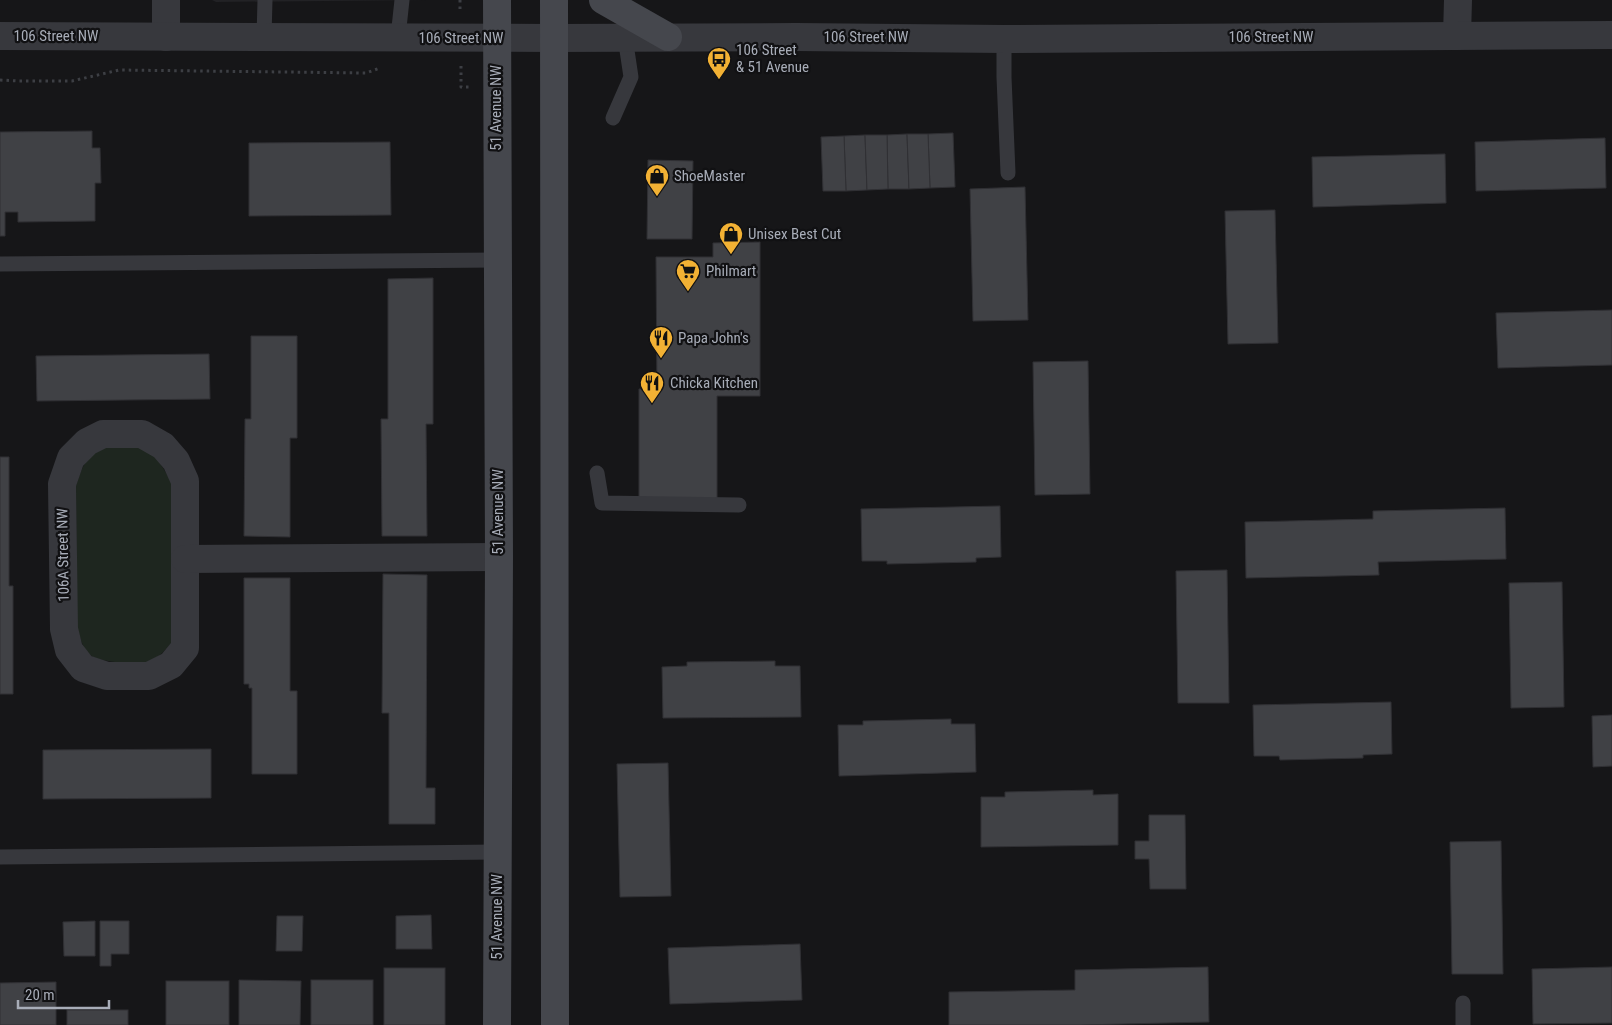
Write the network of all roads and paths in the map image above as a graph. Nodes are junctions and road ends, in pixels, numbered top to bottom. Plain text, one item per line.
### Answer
1 (166, 0) edge
2 (265, 0) edge
3 (402, 0) edge
4 (496, 0) edge
5 (554, 0) edge
6 (603, 0) edge
7 (1458, 0) edge
8 (1612, 35) edge
9 (0, 36) edge
10 (1457, 36) junction
11 (166, 37) junction
12 (264, 37) junction
13 (668, 37) junction
14 (398, 38) junction
15 (496, 38) junction
16 (554, 38) junction
17 (625, 38) junction
18 (1004, 39) junction
19 (384, 67) dead end
20 (0, 80) edge
21 (613, 118) dead end
22 (1008, 174) dead end
23 (497, 260) junction
24 (0, 264) edge
25 (596, 473) dead end
26 (739, 504) dead end
27 (499, 557) junction
28 (185, 559) junction
29 (497, 852) junction
30 (0, 857) edge
31 (1463, 1003) dead end
32 (497, 1025) edge
33 (556, 1025) edge
34 (1463, 1025) edge

1 - 11 street
2 - 12 lane
3 - 14 lane
4 - 15 main road, 51 Avenue NW
5 - 16 main road
6 - 13 main road
7 - 10 street
8 - 10 street, 106 Street NW
9 - 11 street, 106 Street NW
10 - 18 street, 106 Street NW
11 - 12 street, 106 Street NW
12 - 14 street, 106 Street NW
13 - 17 street, 106 Street NW
13 - 18 street, 106 Street NW
14 - 15 street, 106 Street NW
15 - 16 street, 106 Street NW
15 - 23 main road, 51 Avenue NW
16 - 17 street, 106 Street NW
16 - 33 main road
17 - 21 lane
18 - 22 lane
19 - 20 path
23 - 24 lane
23 - 27 main road, 51 Avenue NW
25 - 26 lane
27 - 28 street
27 - 29 main road, 51 Avenue NW
28 - 28 street, 106A Street NW
29 - 30 lane
29 - 32 main road, 51 Avenue NW
31 - 34 lane

